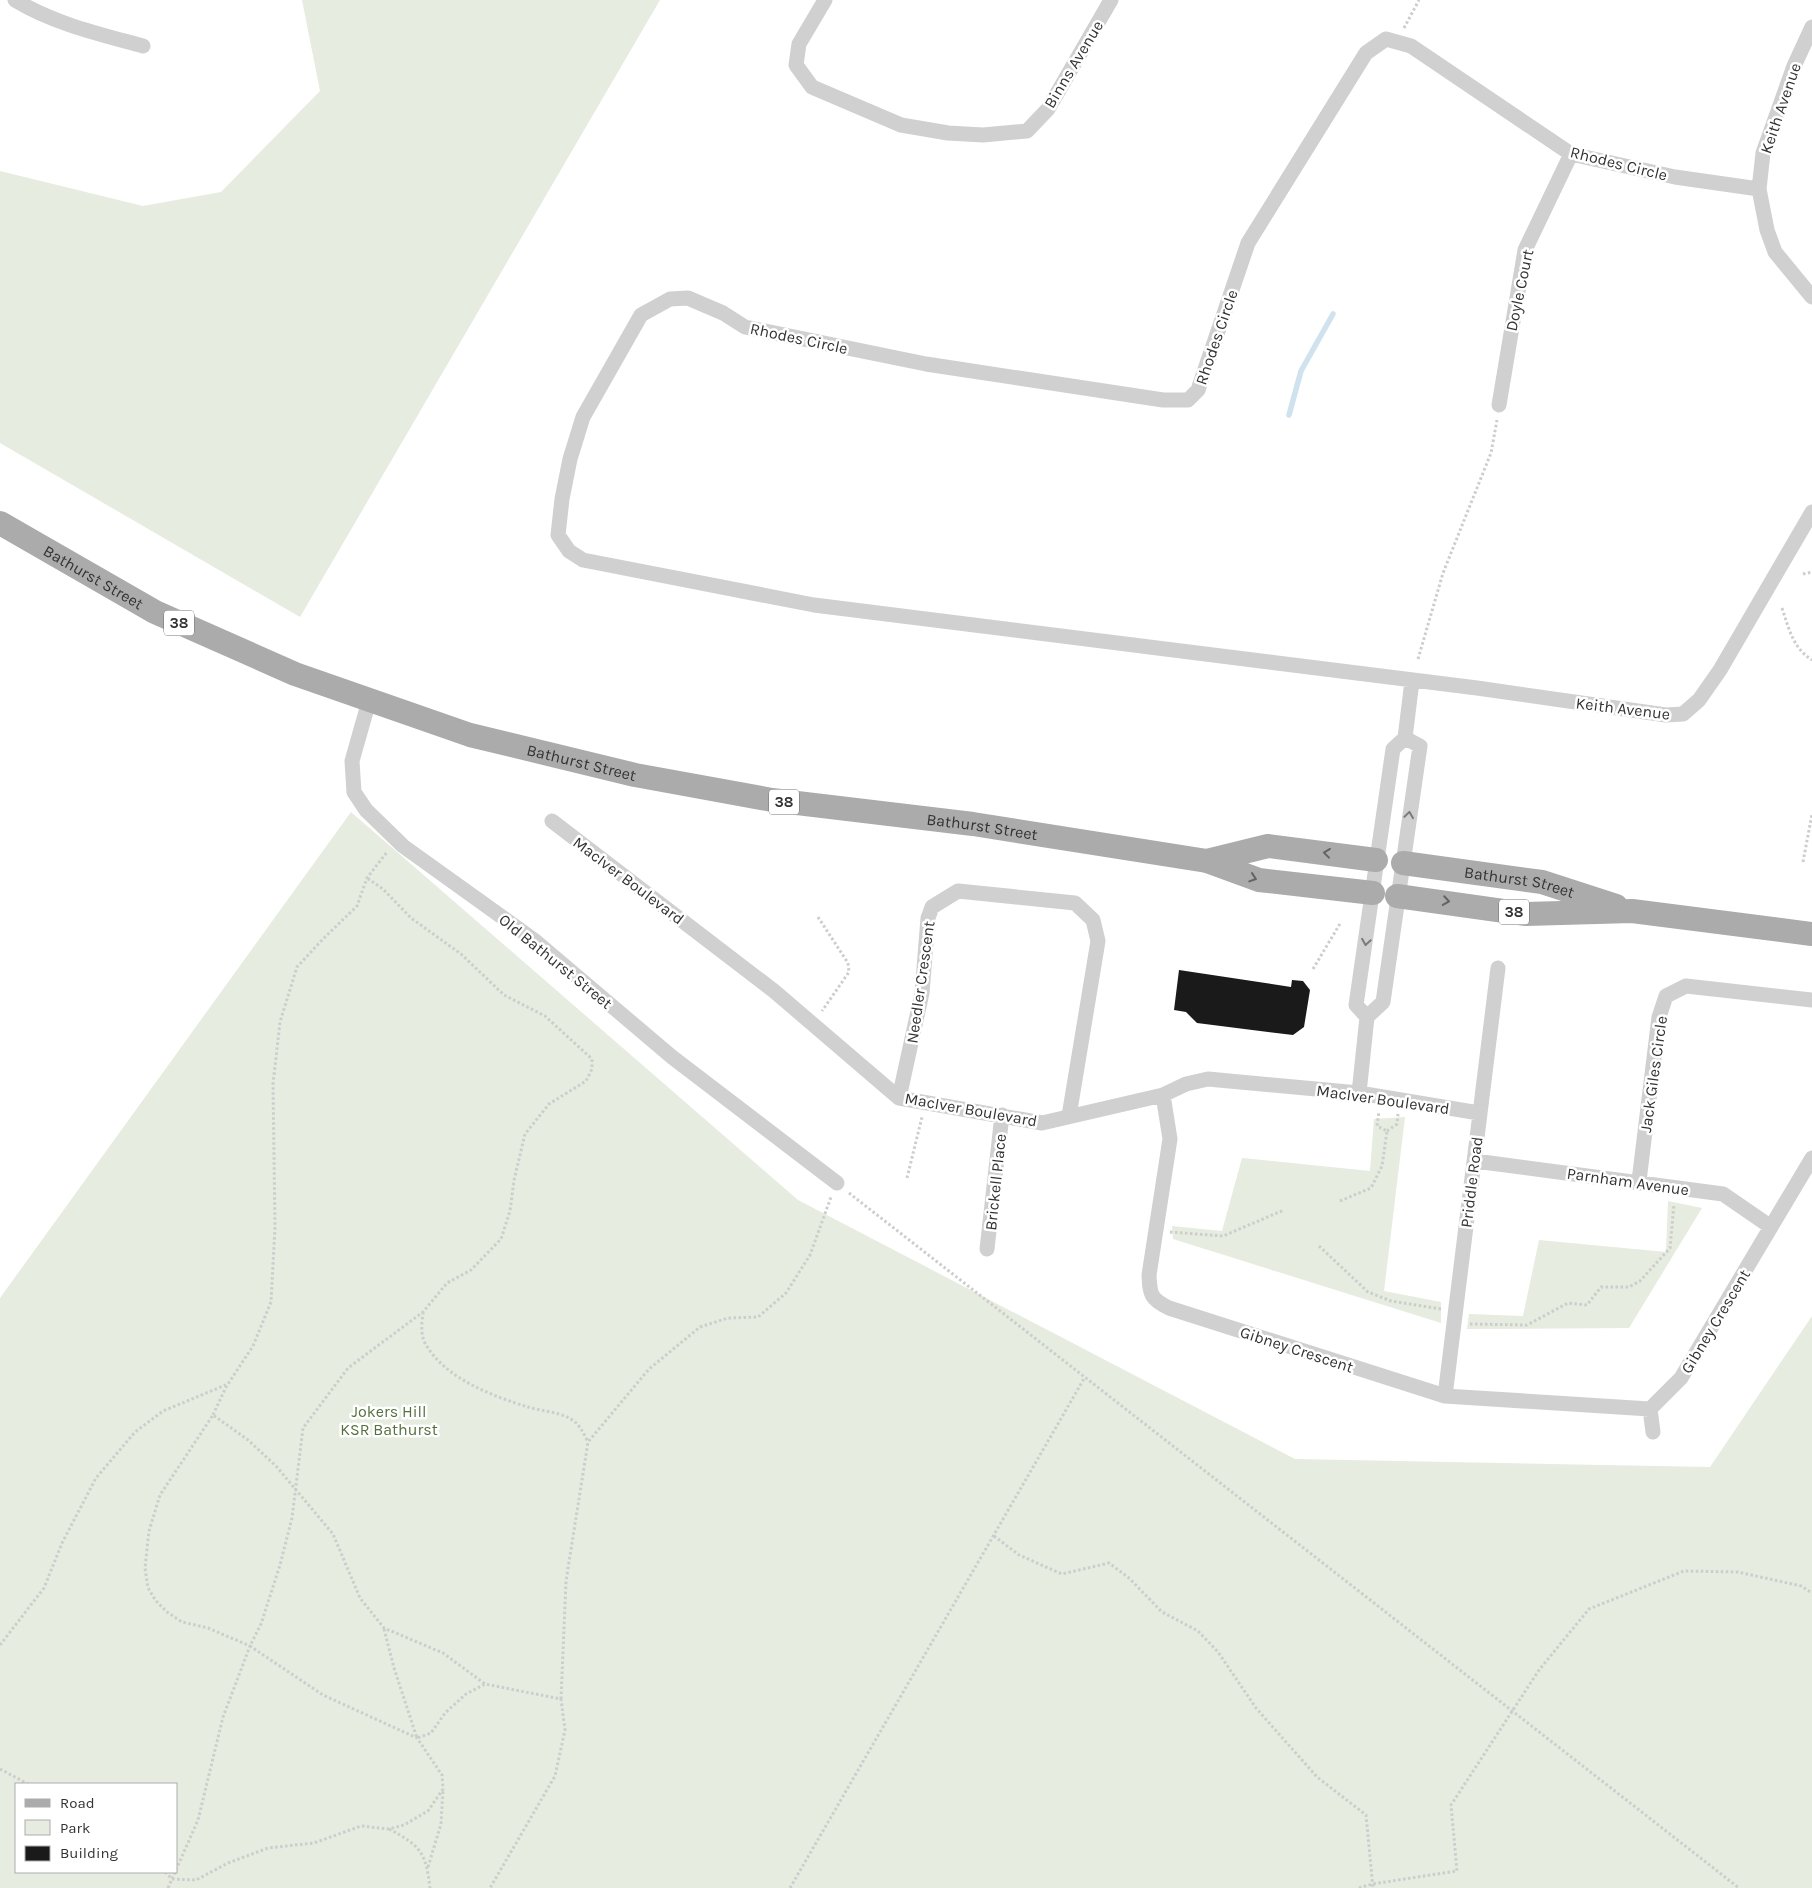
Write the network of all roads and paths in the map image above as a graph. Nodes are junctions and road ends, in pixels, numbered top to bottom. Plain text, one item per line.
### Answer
1 (15, 0) edge
2 (825, 0) edge
3 (1111, 0) edge
4 (1420, 0) edge
5 (1812, 27) edge
6 (1397, 42) junction
7 (143, 46) dead end
8 (1571, 154) junction
9 (1759, 190) junction
10 (1812, 297) edge
11 (1500, 405) joint
12 (1812, 512) edge
13 (0, 524) edge
14 (1812, 572) edge
15 (1803, 574) dead end
16 (1782, 608) dead end
17 (1418, 659) dead end
18 (1812, 660) edge
19 (1412, 681) junction
20 (370, 701) junction
21 (1405, 738) junction
22 (1812, 814) edge
23 (552, 822) dead end
24 (397, 840) junction
25 (1376, 860) junction
26 (1207, 861) junction
27 (1803, 862) dead end
28 (1404, 863) junction
29 (367, 878) junction
30 (1374, 894) junction
31 (1397, 896) junction
32 (1632, 911) junction
33 (818, 917) dead end
34 (1341, 922) dead end
35 (1812, 934) edge
36 (1498, 968) dead end
37 (1313, 969) dead end
38 (1812, 1000) edge
39 (1367, 1017) junction
40 (813, 1024) junction
41 (1359, 1093) junction
42 (1163, 1094) junction
43 (1380, 1097) junction
44 (899, 1098) junction
45 (926, 1102) junction
46 (1479, 1113) junction
47 (1002, 1115) junction
48 (1069, 1116) junction
49 (1812, 1158) edge
50 (1475, 1161) junction
51 (907, 1178) dead end
52 (1639, 1181) junction
53 (837, 1183) junction
54 (1676, 1186) junction
55 (1340, 1201) dead end
56 (1284, 1210) dead end
57 (1771, 1227) junction
58 (1156, 1231) junction
59 (1319, 1246) dead end
60 (987, 1249) dead end
61 (423, 1312) junction
62 (1455, 1317) junction
63 (1085, 1377) junction
64 (228, 1384) junction
65 (1445, 1396) junction
66 (1650, 1409) junction
67 (213, 1415) junction
68 (1652, 1432) dead end
69 (588, 1442) junction
70 (295, 1490) junction
71 (994, 1536) junction
72 (1812, 1593) edge
73 (384, 1628) junction
74 (0, 1646) edge
75 (250, 1646) junction
76 (485, 1684) junction
77 (560, 1699) junction
78 (1512, 1710) junction
79 (417, 1738) junction
80 (0, 1769) edge
81 (26, 1783) edge
82 (443, 1788) junction
83 (389, 1829) junction
84 (178, 1866) edge
85 (428, 1867) junction
86 (166, 1873) edge
87 (175, 1873) edge
88 (172, 1879) junction
89 (1373, 1886) edge
90 (168, 1888) edge
91 (430, 1888) edge
92 (490, 1888) edge
93 (790, 1888) edge
94 (1360, 1888) edge
95 (1739, 1888) edge

1 - 7 street
2 - 3 street, Binns Avenue
4 - 6 path
5 - 9 street, Keith Avenue
6 - 8 street, Rhodes Circle
6 - 19 street, Rhodes Circle
8 - 9 street, Rhodes Circle
8 - 11 street, Doyle Court
9 - 10 street, Keith Avenue
11 - 17 path
12 - 19 street, Keith Avenue
13 - 20 main road, Bathurst Street / 38
14 - 15 path
16 - 18 path
19 - 21 street
20 - 24 street, Old Bathurst Street
20 - 26 main road, Bathurst Street / 38
21 - 25 street
28 -> 21 street
22 - 27 path
23 - 40 street, MacIver Boulevard
24 - 29 path
24 - 53 street, Old Bathurst Street
25 -> 26 main road, Bathurst Street / 38
25 - 30 street
26 -> 30 main road, Bathurst Street / 38
28 - 31 street
28 - 32 main road, Bathurst Street / 38
29 - 61 path
29 - 64 path
30 -> 39 street
31 -> 32 main road, Bathurst Street / 38
31 - 39 street
32 - 35 main road, Bathurst Street / 38
33 - 40 path
34 - 37 path
36 - 46 street, Priddle Road
38 - 52 street, Jack Giles Circle
39 - 41 street
40 - 44 street, MacIver Boulevard
41 - 42 street, MacIver Boulevard
41 - 43 street, MacIver Boulevard
42 - 48 street, MacIver Boulevard
42 - 58 street, Gibney Crescent
43 - 46 street, MacIver Boulevard
43 - 55 path
44 - 45 street, MacIver Boulevard
44 - 48 street, Needler Crescent
45 - 47 street, MacIver Boulevard
45 - 51 path
46 - 50 street, Priddle Road
47 - 48 street, MacIver Boulevard
47 - 60 street, Brickell Place
49 - 57 street
50 - 52 street, Parnham Avenue
50 - 62 street, Priddle Road
52 - 54 street, Parnham Avenue
53 - 63 path
53 - 69 path
54 - 57 street, Parnham Avenue
54 - 62 path
56 - 58 path
57 - 66 street, Gibney Crescent
58 - 65 street, Gibney Crescent
59 - 62 path
61 - 69 path
61 - 70 path
62 - 65 street, Priddle Road
63 - 71 path
63 - 78 path
64 - 67 path
64 - 74 path
65 - 66 street, Gibney Crescent
66 - 68 street
67 - 70 path
67 - 75 path
69 - 77 path
70 - 73 path
70 - 75 path
71 - 89 path
71 - 93 path
72 - 78 path
73 - 76 path
73 - 79 path
75 - 79 path
75 - 84 path
76 - 77 path
76 - 79 path
77 - 92 path
78 - 89 path
78 - 95 path
79 - 82 path
80 - 81 path
82 - 83 path
82 - 85 path
83 - 85 path
83 - 88 path
85 - 91 path
86 - 88 path
87 - 88 path
88 - 90 path
89 - 94 path

